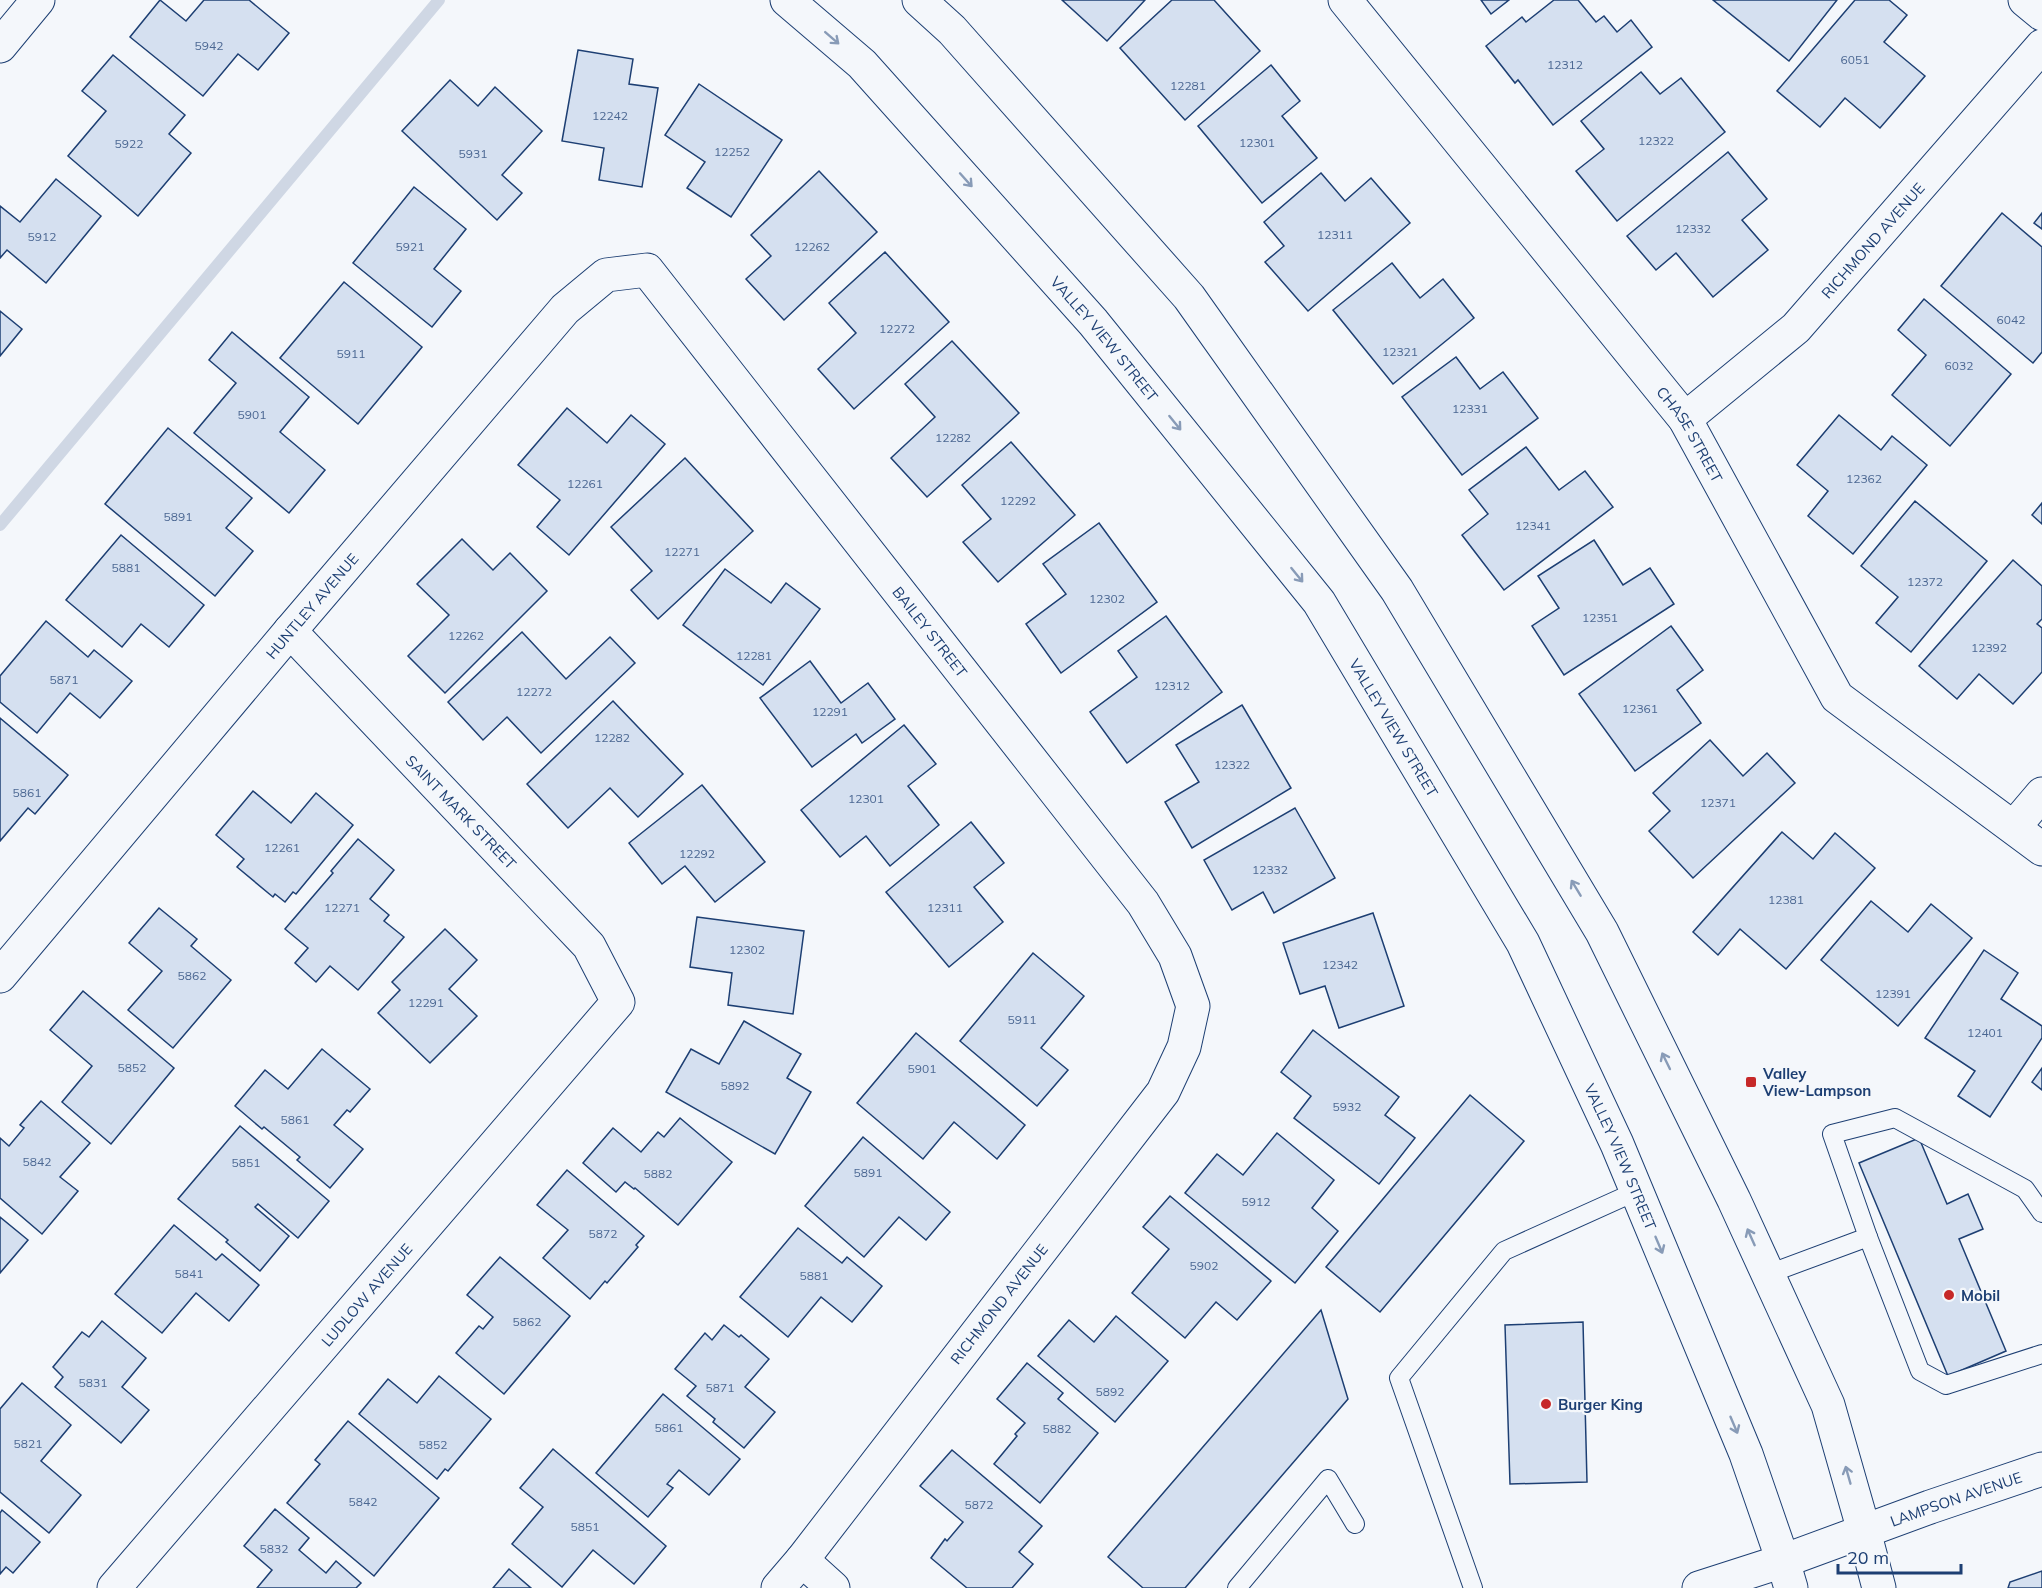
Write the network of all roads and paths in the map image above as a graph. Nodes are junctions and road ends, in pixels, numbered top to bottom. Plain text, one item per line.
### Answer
1 (38, 0) edge
2 (788, 0) edge
3 (919, 0) edge
4 (1344, 0) edge
5 (2025, 0) edge
6 (2042, 14) edge
7 (0, 46) edge
8 (2042, 46) edge
9 (647, 270) joint
10 (1685, 419) junction
11 (290, 631) junction
12 (2042, 794) edge
13 (2014, 828) junction
14 (2042, 849) edge
15 (0, 976) edge
16 (618, 1002) joint
17 (1193, 1006) joint
18 (1637, 1191) junction
19 (2042, 1213) edge
20 (1868, 1237) junction
21 (1768, 1274) junction
22 (2042, 1354) edge
23 (2042, 1469) edge
24 (1355, 1524) dead end
25 (1864, 1531) junction
26 (802, 1560) junction
27 (1787, 1575) edge
28 (114, 1588) edge
29 (778, 1588) edge
30 (833, 1588) edge
31 (1238, 1588) edge
32 (1473, 1588) edge
33 (1699, 1588) edge
34 (1878, 1588) edge

1 - 7 street
2 -> 18 street, VALLEY VIEW STREET
21 -> 3 street
4 - 10 street, CHASE STREET
5 - 6 street
8 - 10 street, RICHMOND AVENUE
9 - 11 street, HUNTLEY AVENUE
9 - 17 street, BAILEY STREET
10 - 13 street, CHASE STREET
11 - 15 street, HUNTLEY AVENUE
11 - 16 street, SAINT MARK STREET
12 - 13 street
13 - 14 street, CHASE STREET
16 - 28 street, LUDLOW AVENUE
17 - 26 street, RICHMOND AVENUE
18 -> 27 street, VALLEY VIEW STREET
18 - 32 lane
19 - 20 lane
20 - 21 lane
20 - 22 lane
25 -> 21 street
23 - 25 street, LAMPSON AVENUE
24 - 31 lane
25 - 27 street, LAMPSON AVENUE
25 - 34 street
26 - 29 street, RICHMOND AVENUE
26 - 30 street
27 - 33 street, LAMPSON AVENUE

